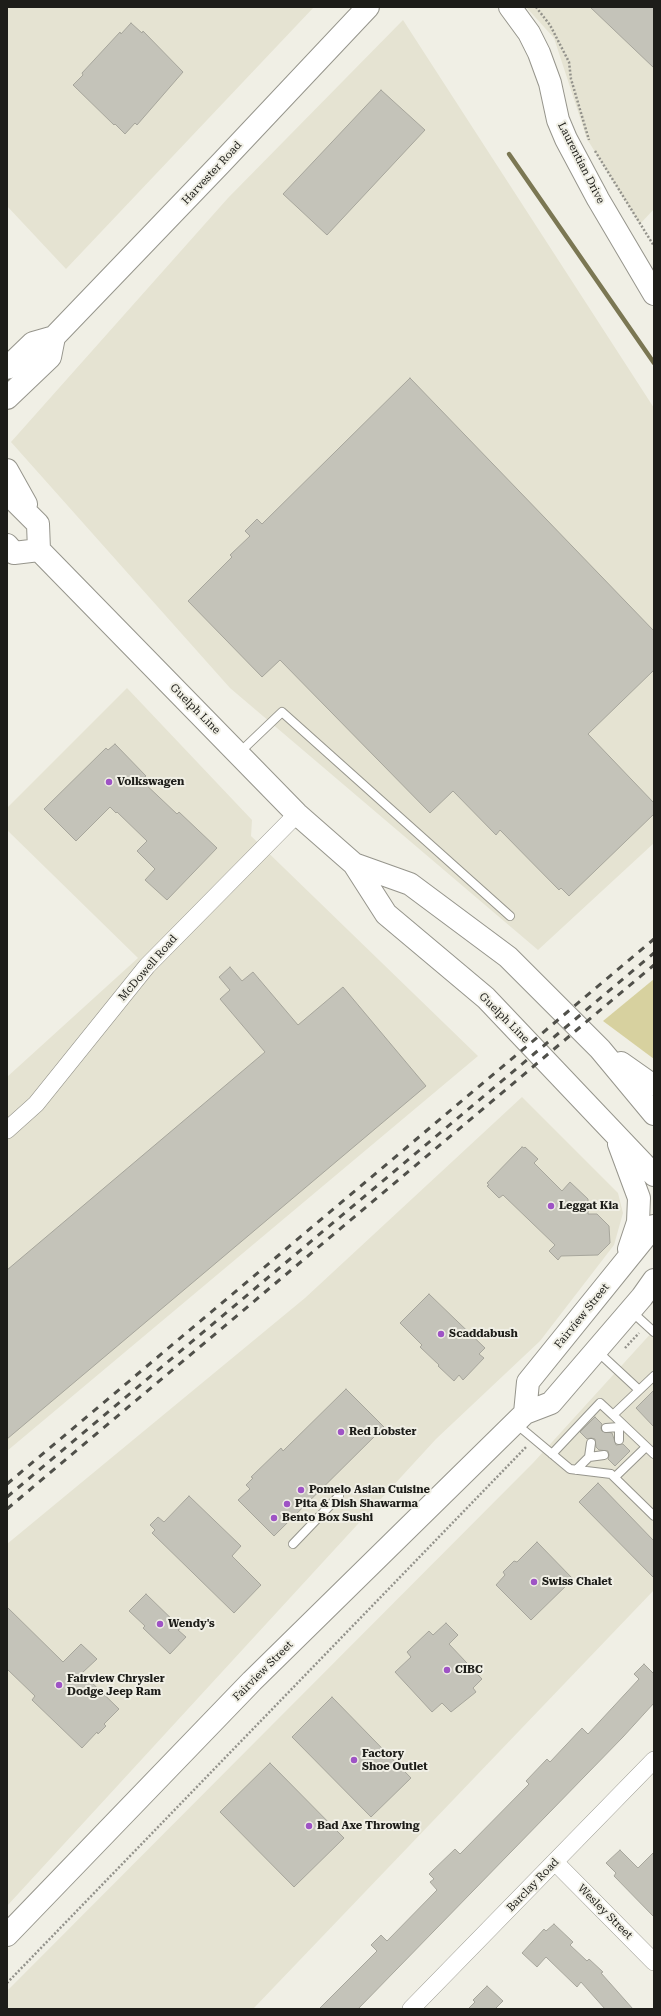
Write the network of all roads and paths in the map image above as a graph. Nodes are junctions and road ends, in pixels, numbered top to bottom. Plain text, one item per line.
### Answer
1 (368, 7) edge
2 (510, 7) edge
3 (536, 7) edge
4 (590, 142) dead end
5 (594, 149) dead end
6 (654, 246) edge
7 (654, 294) edge
8 (54, 337) junction
9 (7, 368) edge
10 (13, 392) edge
11 (7, 406) edge
12 (7, 470) edge
13 (7, 493) edge
14 (38, 524) junction
15 (7, 545) edge
16 (39, 550) junction
17 (238, 753) junction
18 (297, 814) junction
19 (354, 864) junction
20 (510, 916) dead end
21 (600, 1049) junction
22 (654, 1084) edge
23 (654, 1114) edge
24 (7, 1130) edge
25 (616, 1136) junction
26 (654, 1175) edge
27 (654, 1226) edge
28 (621, 1268) junction
29 (645, 1294) edge
30 (654, 1332) edge
31 (596, 1351) junction
32 (654, 1376) edge
33 (639, 1390) junction
34 (613, 1415) junction
35 (520, 1418) junction
36 (621, 1425) junction
37 (606, 1428) dead end
38 (619, 1440) dead end
39 (591, 1443) dead end
40 (651, 1451) edge
41 (552, 1454) junction
42 (604, 1455) dead end
43 (589, 1457) junction
44 (576, 1470) junction
45 (501, 1473) dead end
46 (614, 1477) junction
47 (339, 1496) dead end
48 (654, 1516) edge
49 (293, 1544) dead end
50 (654, 1760) edge
51 (555, 1862) junction
52 (7, 1935) edge
53 (654, 1962) edge
54 (7, 1983) edge
55 (411, 2009) edge

1 - 8 main road, Harvester Road
2 - 7 main road, Laurentian Drive
3 - 4 path
5 - 6 path
8 - 9 main road
8 - 10 main road
10 - 11 main road
12 - 14 main road
13 - 14 main road
14 - 16 main road
15 - 16 main road
16 - 17 main road, Guelph Line
17 - 18 main road, Guelph Line
17 - 20 lane
18 - 19 main road, Guelph Line
18 - 24 street, McDowell Road
19 - 21 main road, Guelph Line
19 - 25 main road, Guelph Line
21 - 22 main road
21 - 23 main road, Guelph Line
25 - 26 main road, Guelph Line
25 - 28 main road
27 - 28 main road, Fairview Street
28 - 35 main road, Fairview Street
29 - 30 lane
29 - 31 main road, Fairview Street
31 - 33 lane
31 - 35 main road, Fairview Street
32 - 33 lane
33 - 34 lane
34 - 36 lane
34 - 41 lane
35 - 41 lane
35 - 52 main road, Fairview Street
36 - 37 lane
36 - 38 lane
36 - 40 lane
39 - 43 lane
40 - 46 lane
41 - 44 lane
42 - 43 lane
43 - 44 lane
44 - 46 lane
45 - 54 path
46 - 48 lane
47 - 49 lane
50 - 51 street, Barclay Road
51 - 53 street, Wesley Street
51 - 55 street, Barclay Road

